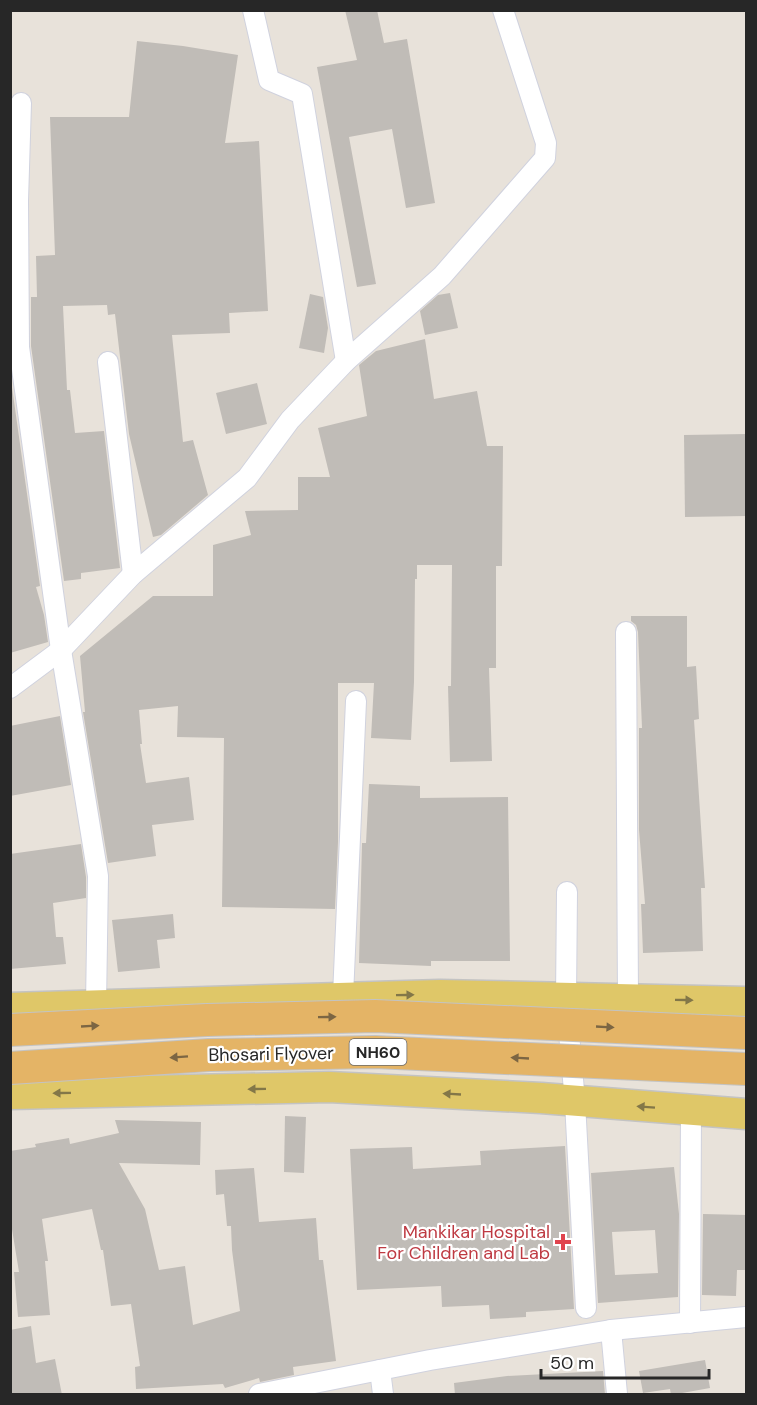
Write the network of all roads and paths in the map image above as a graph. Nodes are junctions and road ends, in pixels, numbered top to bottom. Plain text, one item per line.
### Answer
1 (253, 10) edge
2 (503, 10) edge
3 (21, 103) dead end
4 (14, 200) edge
5 (15, 250) edge
6 (15, 346) edge
7 (346, 361) junction
8 (108, 362) dead end
9 (133, 574) junction
10 (626, 632) dead end
11 (61, 650) junction
12 (10, 688) edge
13 (356, 701) dead end
14 (567, 892) dead end
15 (343, 996) junction
16 (566, 999) junction
17 (628, 999) junction
18 (747, 1002) edge
19 (96, 1005) junction
20 (10, 1008) edge
21 (10, 1030) edge
22 (747, 1034) edge
23 (10, 1068) edge
24 (747, 1069) edge
25 (10, 1094) edge
26 (574, 1102) junction
27 (691, 1110) junction
28 (747, 1114) edge
29 (586, 1308) dead end
30 (747, 1317) edge
31 (690, 1323) junction
32 (610, 1330) junction
33 (380, 1370) junction
34 (259, 1395) edge
35 (383, 1395) edge
36 (617, 1395) edge

1 - 7 street
2 - 7 street
3 - 4 street
4 - 5 street
5 - 6 street
6 - 11 street
7 - 9 street
8 - 9 street
9 - 11 street
10 - 17 street
11 - 12 street
11 - 19 street
13 - 15 street
14 - 16 street
15 -> 16 main road
15 - 19 main road
16 - 17 main road
16 - 26 street
17 -> 18 main road
19 - 20 main road
21 -> 22 highway, Bhosari Flyover / NH60, bridge
24 -> 23 highway, Bhosari Flyover / NH60, bridge
26 -> 25 main road
27 -> 26 main road
26 - 29 street
27 - 28 main road
27 - 31 street
30 - 31 street
31 - 32 street
32 - 33 street
32 - 36 street
33 - 34 street
33 - 35 street

